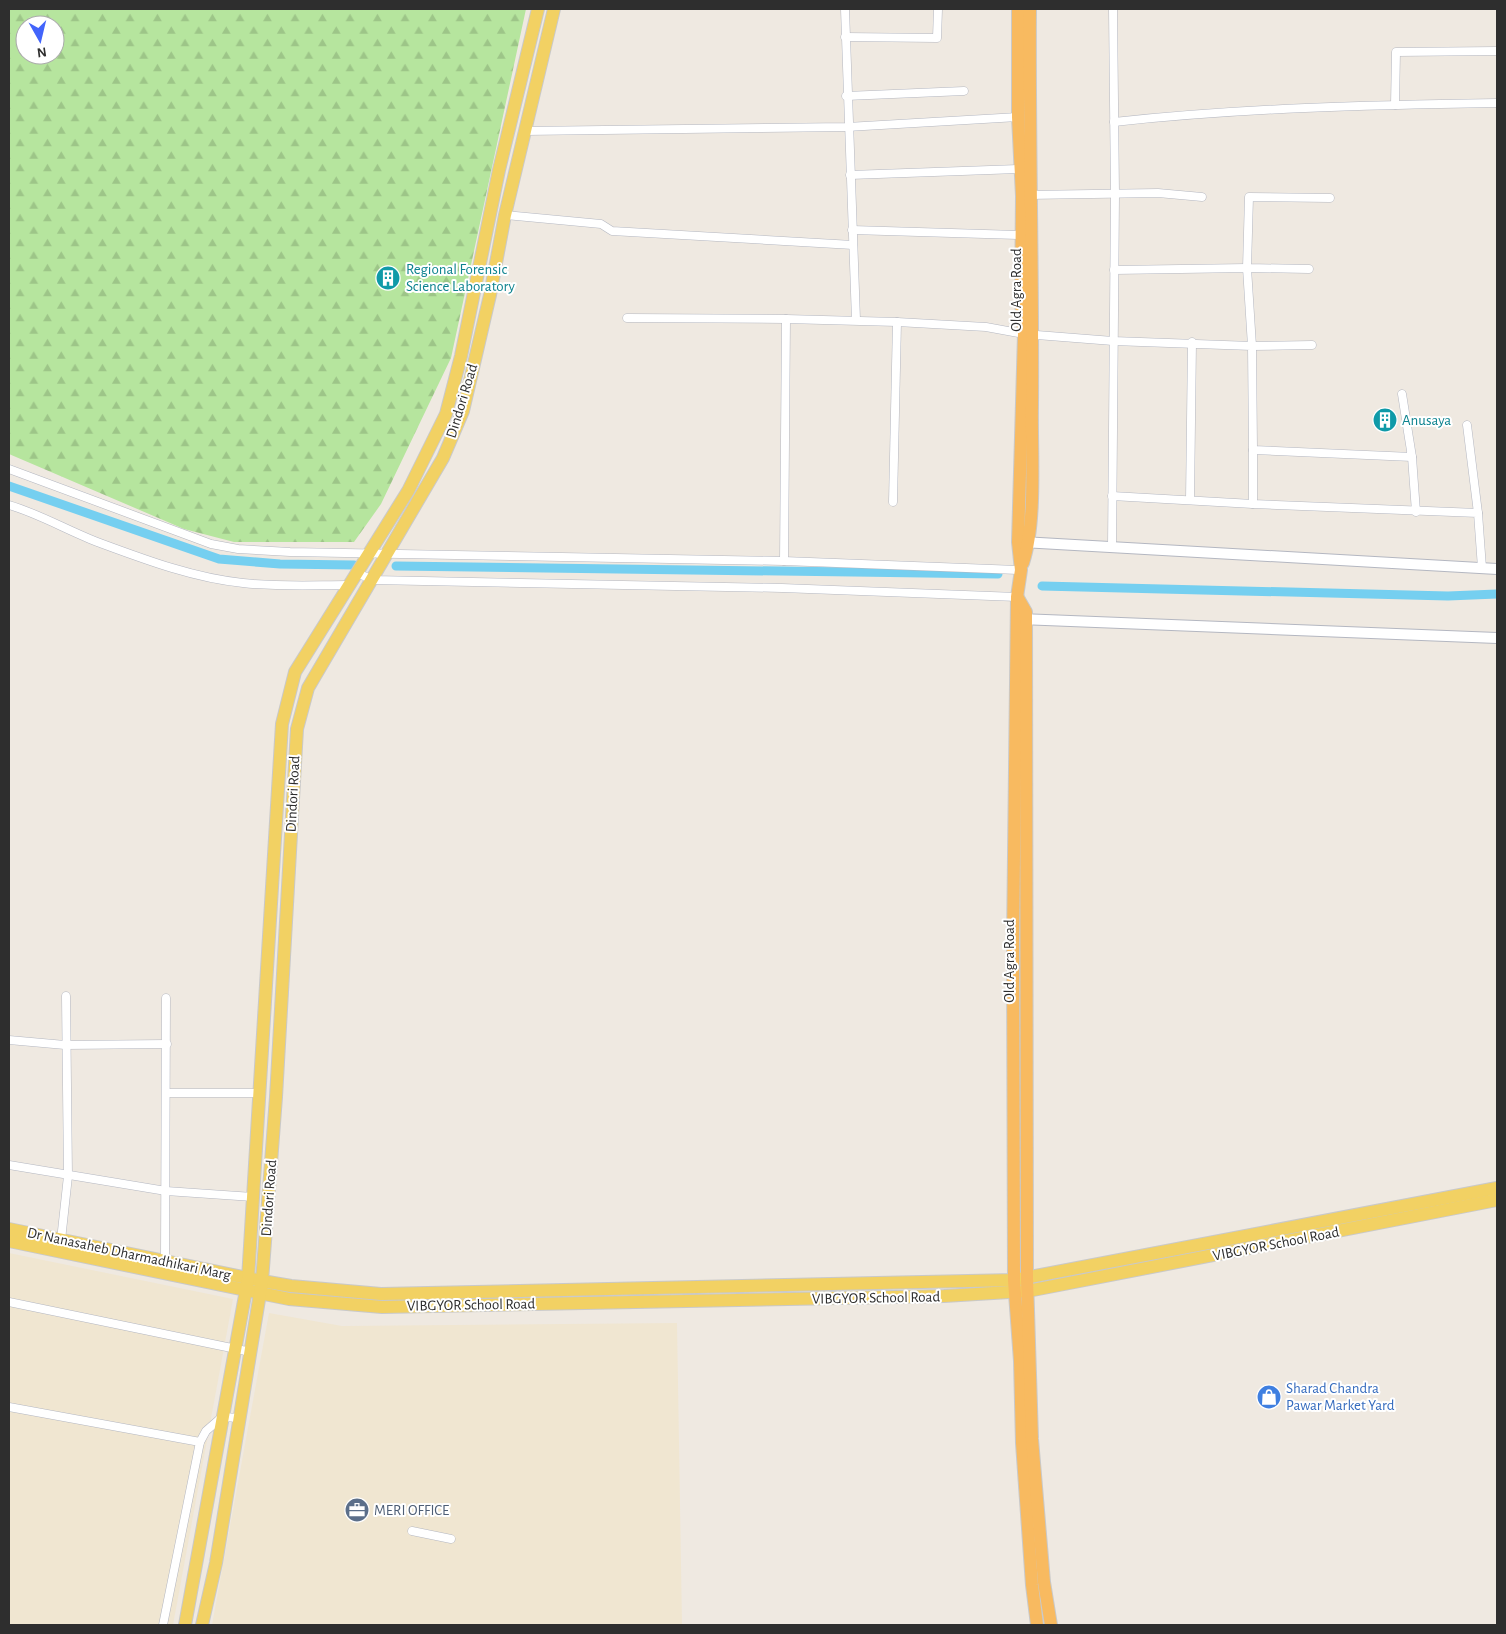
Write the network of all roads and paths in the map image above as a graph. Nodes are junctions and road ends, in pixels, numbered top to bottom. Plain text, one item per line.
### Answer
1 (538, 9) edge
2 (554, 9) edge
3 (845, 9) edge
4 (938, 9) edge
5 (1018, 9) edge
6 (1030, 9) edge
7 (1113, 9) edge
8 (844, 37) junction
9 (1497, 50) edge
10 (964, 91) dead end
11 (846, 96) junction
12 (1497, 103) edge
13 (1395, 105) junction
14 (1018, 117) junction
15 (1114, 122) junction
16 (848, 127) junction
17 (524, 131) junction
18 (1021, 170) junction
19 (850, 175) junction
20 (1027, 195) junction
21 (1115, 195) junction
22 (1202, 198) dead end
23 (1330, 198) dead end
24 (505, 215) junction
25 (852, 230) junction
26 (1022, 235) junction
27 (853, 245) junction
28 (1247, 268) junction
29 (1309, 269) dead end
30 (1114, 270) junction
31 (627, 318) dead end
32 (786, 319) junction
33 (856, 320) junction
34 (897, 322) junction
35 (1028, 334) junction
36 (1112, 341) junction
37 (1192, 342) junction
38 (1312, 345) dead end
39 (1252, 346) junction
40 (1402, 394) dead end
41 (1467, 425) dead end
42 (1253, 450) junction
43 (1412, 457) junction
44 (9, 468) edge
45 (1112, 496) junction
46 (1190, 500) junction
47 (893, 502) dead end
48 (1253, 504) junction
49 (9, 505) edge
50 (1416, 512) junction
51 (1478, 513) junction
52 (1024, 542) junction
53 (1112, 548) junction
54 (369, 554) junction
55 (389, 554) junction
56 (784, 561) junction
57 (1482, 568) junction
58 (1497, 569) edge
59 (1021, 570) junction
60 (357, 573) junction
61 (373, 580) junction
62 (349, 584) junction
63 (1017, 596) junction
64 (1021, 619) junction
65 (1497, 638) edge
66 (66, 996) dead end
67 (166, 998) dead end
68 (9, 1040) edge
69 (167, 1044) junction
70 (65, 1045) junction
71 (167, 1093) junction
72 (260, 1093) junction
73 (9, 1165) edge
74 (68, 1176) junction
75 (1497, 1188) edge
76 (166, 1191) junction
77 (253, 1197) junction
78 (1497, 1200) edge
79 (9, 1230) edge
80 (62, 1240) junction
81 (9, 1241) edge
82 (165, 1261) junction
83 (247, 1284) junction
84 (1021, 1286) junction
85 (262, 1288) junction
86 (9, 1302) edge
87 (236, 1349) junction
88 (251, 1352) junction
89 (9, 1407) edge
90 (222, 1417) junction
91 (240, 1418) junction
92 (200, 1442) junction
93 (412, 1531) dead end
94 (451, 1540) dead end
95 (164, 1625) edge
96 (185, 1625) edge
97 (202, 1625) edge
98 (1037, 1625) edge
99 (1051, 1625) edge

1 - 54 main road
2 - 17 main road, Dindori Road
3 - 8 street
4 - 8 street
5 - 14 highway
6 - 20 highway, Old Agra Road
7 - 15 street
8 - 11 street
9 - 13 street
10 - 11 street
11 - 16 street
12 - 13 street
13 - 15 street
14 - 16 street
14 - 18 highway
15 - 21 street
16 - 17 street
16 - 19 street
17 - 24 main road, Dindori Road
18 - 19 street
18 - 20 highway
19 - 25 street
20 - 21 street
20 - 26 highway
20 - 35 highway, Old Agra Road
21 - 22 street
21 - 30 street
23 - 28 street
24 - 27 street
24 - 55 main road, Dindori Road
25 - 26 street
25 - 27 street
26 - 35 highway
27 - 33 street
28 - 29 street
28 - 30 street
28 - 39 street
30 - 36 street
31 - 32 street
32 - 33 street
32 - 56 street
33 - 34 street
34 - 35 street
34 - 47 street
35 - 36 street
35 - 52 highway
36 - 37 street
36 - 45 street
37 - 39 street
37 - 46 street
38 - 39 street
39 - 42 street
40 - 43 street
41 - 51 street
42 - 43 street
42 - 48 street
43 - 50 street
44 - 54 street
45 - 46 street
45 - 53 street
46 - 48 street
48 - 50 street
49 - 62 street
50 - 51 street
51 - 57 street
52 - 53 street
52 - 59 highway
53 - 57 street
54 - 55 street
54 - 60 main road
55 - 56 street
55 - 61 main road, Dindori Road
56 - 59 street
57 - 58 street
59 - 63 highway
60 - 61 street
60 - 62 main road
61 - 63 street
61 - 85 main road, Dindori Road
62 - 72 main road
63 - 64 highway
64 - 65 street
64 - 84 highway
66 - 70 street
67 - 69 street
68 - 70 street
69 - 70 street
69 - 71 street
70 - 74 street
71 - 72 street
71 - 76 street
72 - 77 main road
73 - 74 street
74 - 76 street
74 - 80 street
75 - 84 main road, VIBGYOR School Road
76 - 77 street
76 - 82 street
77 - 83 main road
78 - 84 main road, VIBGYOR School Road
79 - 80 main road, Dr Nanasaheb Dharmadhikari Marg
80 - 82 main road, Dr Nanasaheb Dharmadhikari Marg
81 - 83 main road, Dr Nanasaheb Dharmadhikari Marg
82 - 83 main road, Dr Nanasaheb Dharmadhikari Marg
83 - 85 main road, VIBGYOR School Road
83 - 87 main road
84 - 85 main road, VIBGYOR School Road
84 - 98 highway
84 - 99 highway
85 - 88 main road, Dindori Road
86 - 87 street
87 - 88 street
87 - 90 main road
88 - 91 main road, Dindori Road
89 - 92 street
90 - 91 street
90 - 92 street
90 - 96 main road
91 - 97 main road, Dindori Road
92 - 95 street
93 - 94 street

